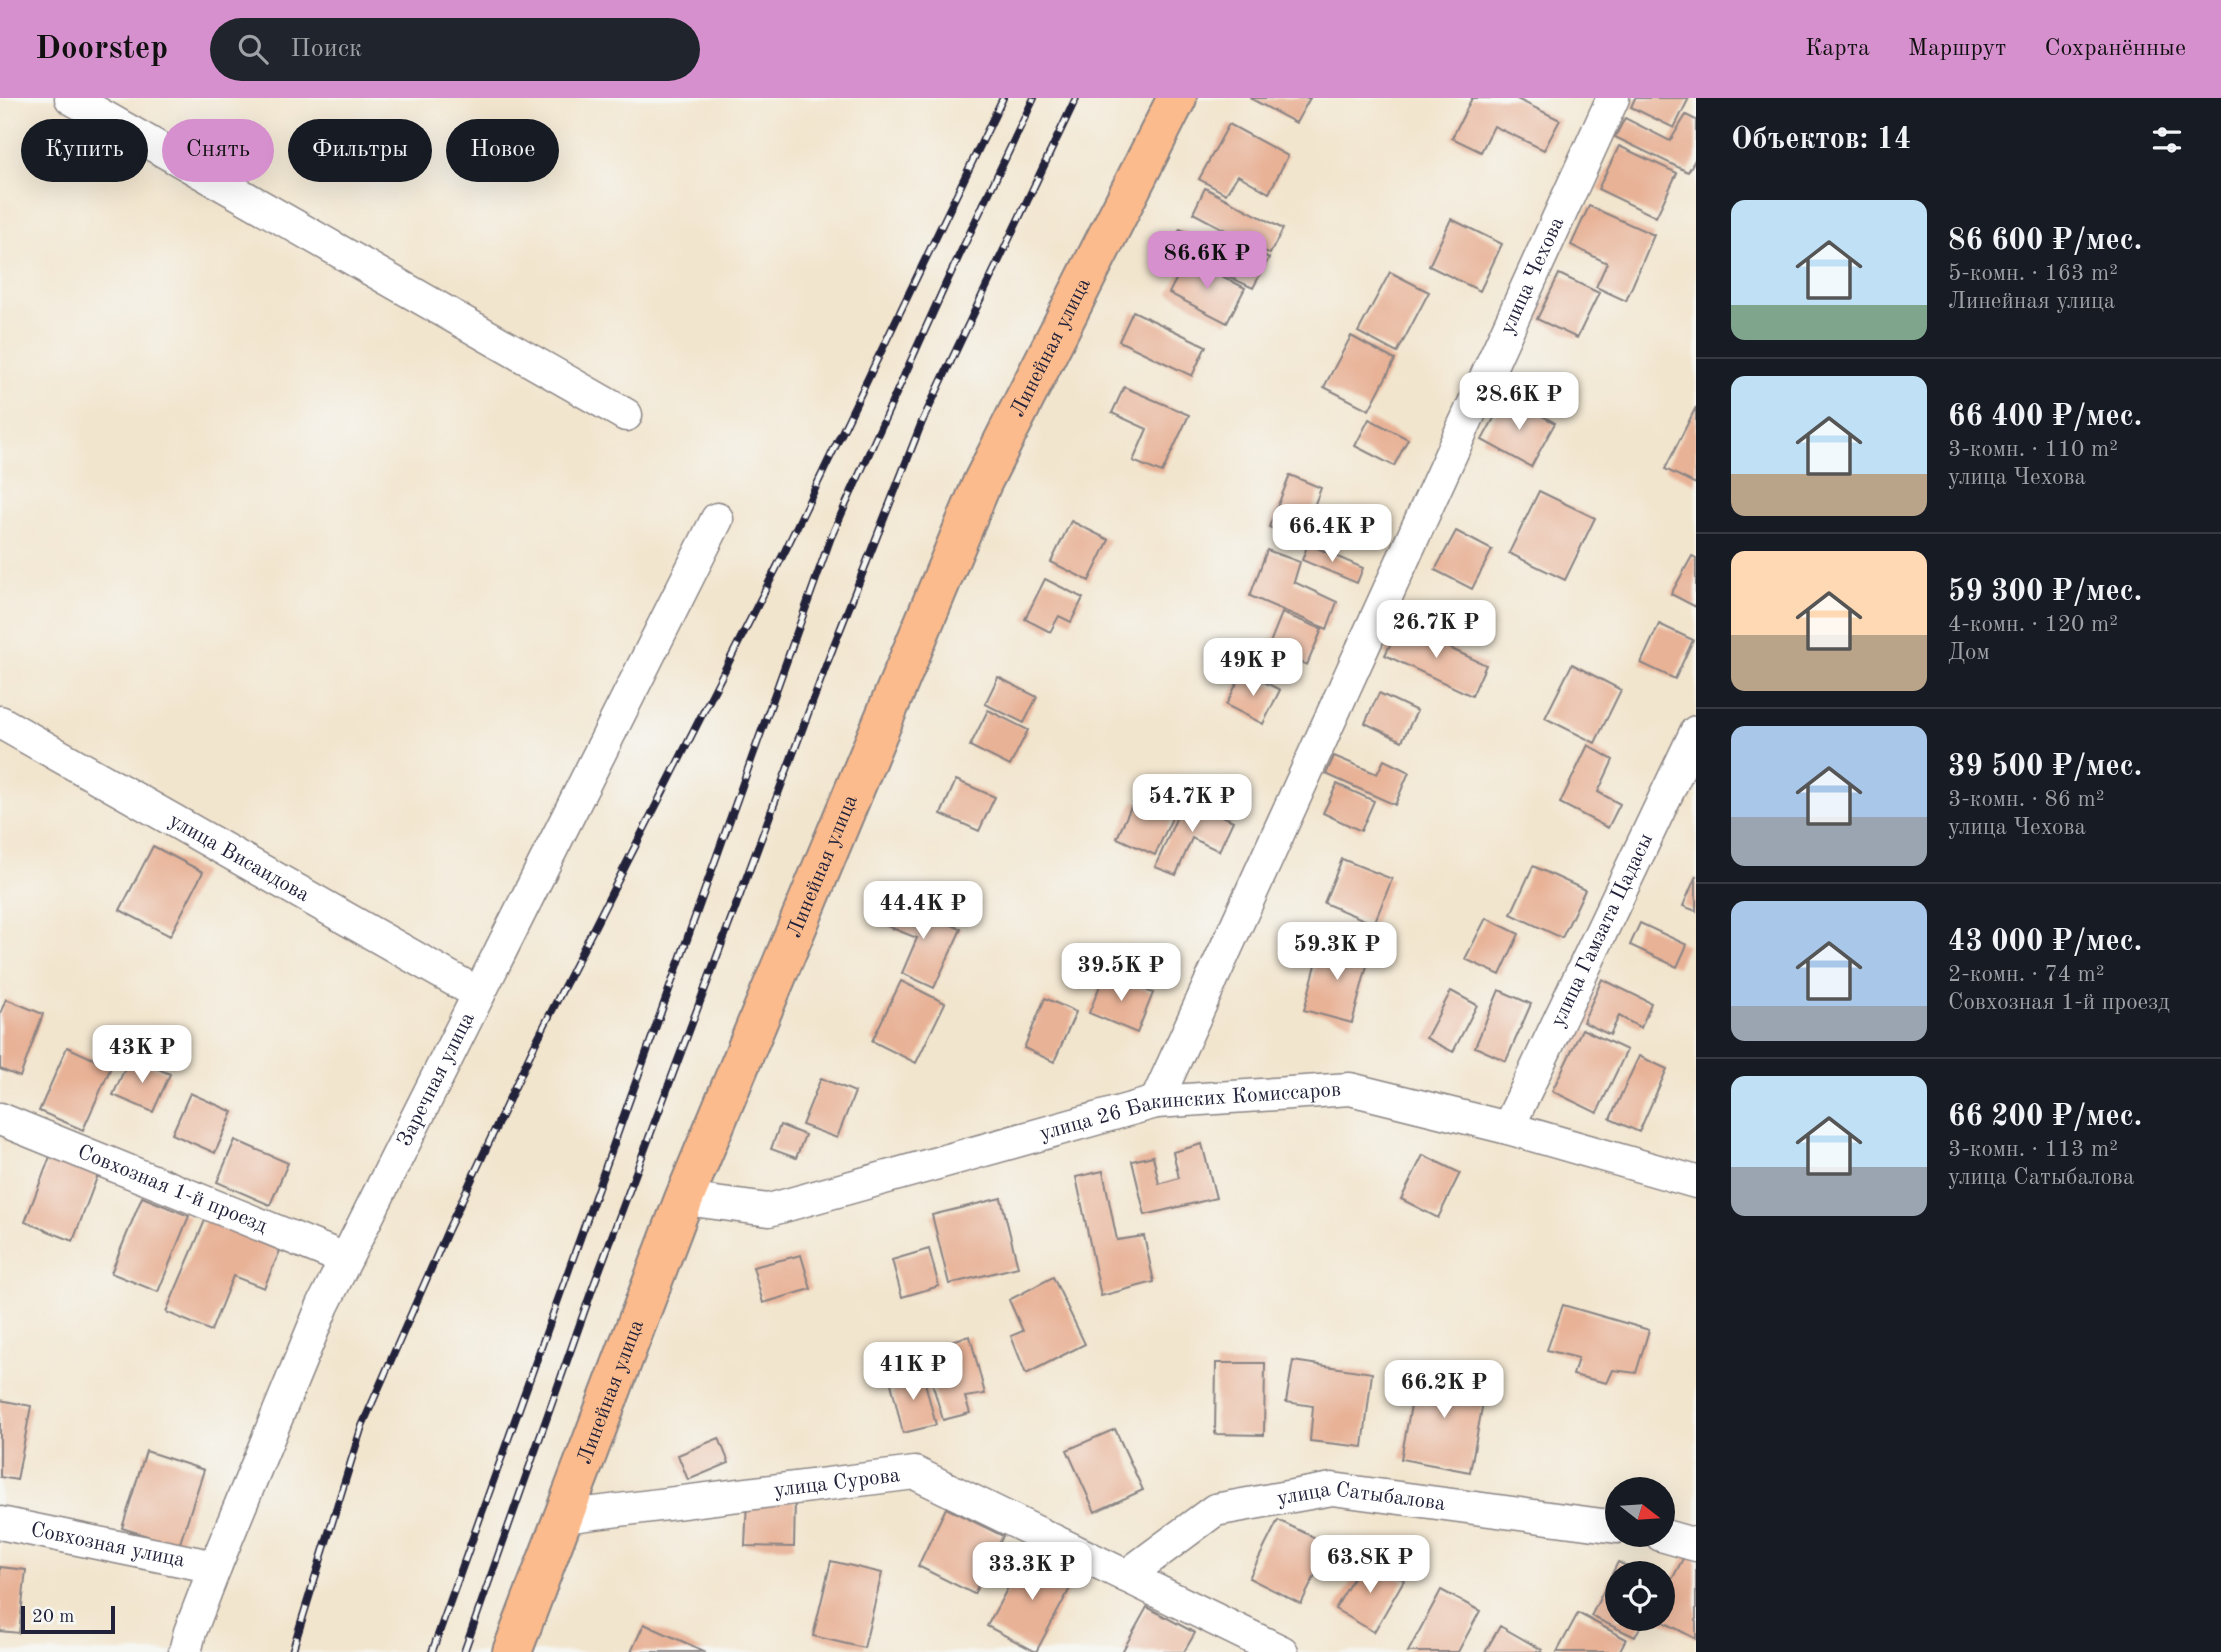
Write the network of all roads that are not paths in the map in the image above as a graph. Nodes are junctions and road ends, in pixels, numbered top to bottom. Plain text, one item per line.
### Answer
1 (71, 98) edge
2 (1177, 98) edge
3 (1613, 98) edge
4 (626, 415) dead end
5 (717, 519) dead end
6 (0, 722) edge
7 (1696, 732) edge
8 (479, 993) junction
9 (1156, 1102) junction
10 (0, 1119) edge
11 (1508, 1128) junction
12 (1696, 1182) edge
13 (684, 1199) junction
14 (345, 1259) junction
15 (563, 1517) junction
16 (0, 1523) edge
17 (1605, 1525) edge
18 (1675, 1539) edge
19 (1696, 1545) edge
20 (215, 1567) junction
21 (1126, 1576) junction
22 (185, 1652) edge
23 (512, 1652) edge
24 (1282, 1652) edge

1 - 4 street
2 - 13 main road, Линейная улица
3 - 9 street, улица Чехова
5 - 8 street, Заречная улица
6 - 8 street, улица Висаидова
7 - 11 street, улица Гамзата Цадасы
8 - 14 street, Заречная улица
9 - 11 street, улица 26 Бакинских Комиссаров
9 - 13 street, улица 26 Бакинских Комиссаров
10 - 14 street, Совхозная 1-й проезд
11 - 12 street, улица 26 Бакинских Комиссаров
13 - 15 main road, Линейная улица
14 - 20 street, Заречная улица
15 - 21 street, улица Сурова
15 - 23 main road, Линейная улица
16 - 20 street, Совхозная улица
17 - 21 street, улица Сатыбалова
18 - 19 street
20 - 22 street, Заречная улица
21 - 24 street, улица Сурова

